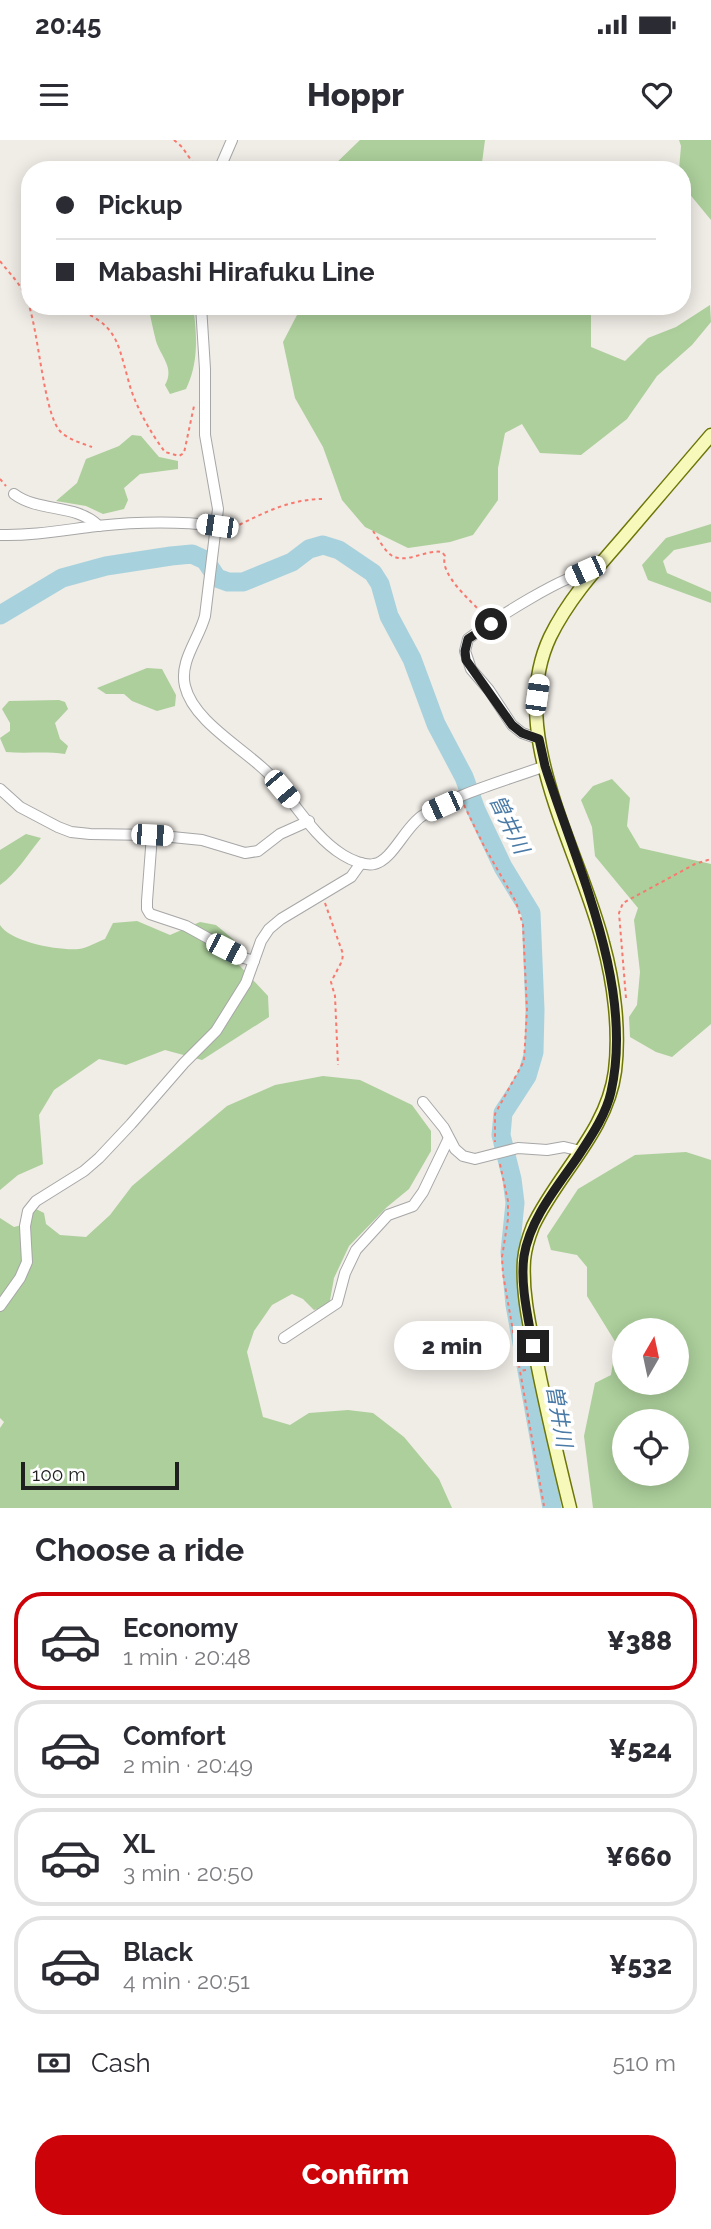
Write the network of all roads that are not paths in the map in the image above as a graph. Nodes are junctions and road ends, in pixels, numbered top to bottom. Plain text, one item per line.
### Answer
1 (232, 140) edge
2 (223, 161) edge
3 (202, 315) edge
4 (711, 435) edge
5 (14, 494) dead end
6 (99, 526) junction
7 (216, 530) junction
8 (0, 535) edge
9 (594, 572) junction
10 (539, 739) junction
11 (545, 766) junction
12 (0, 789) edge
13 (309, 821) junction
14 (152, 835) junction
15 (361, 863) junction
16 (254, 961) junction
17 (423, 1102) dead end
18 (448, 1140) junction
19 (581, 1151) junction
20 (0, 1306) edge
21 (284, 1339) dead end
22 (570, 1508) edge

1 - 2 street
3 - 7 street
4 - 9 main road
5 - 6 street
6 - 7 street
6 - 8 street
7 - 13 street
9 - 10 main road
9 - 10 street
10 - 11 main road
11 - 15 street
11 - 19 main road
12 - 14 street
13 - 14 street
13 - 15 street
14 - 16 street
15 - 16 street
16 - 20 street
17 - 18 street
18 - 19 street
18 - 21 street
19 - 22 main road

